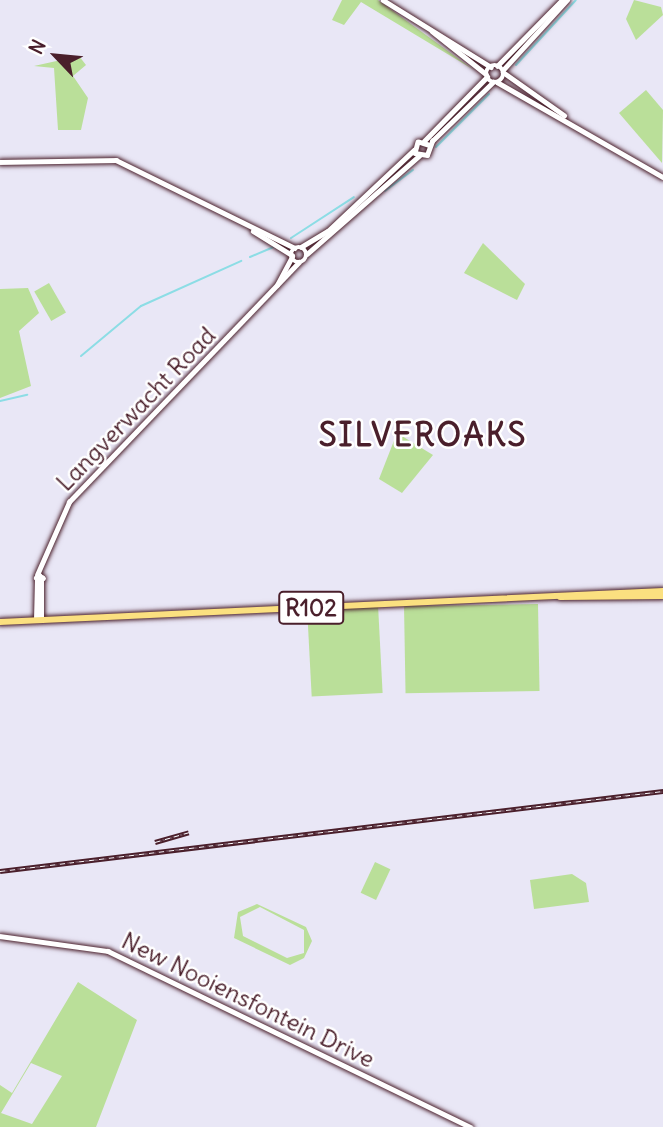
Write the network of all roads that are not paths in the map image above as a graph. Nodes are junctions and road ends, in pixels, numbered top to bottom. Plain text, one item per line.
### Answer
1 (383, 0) edge
2 (564, 0) edge
3 (423, 24) junction
4 (491, 66) junction
5 (501, 69) junction
6 (487, 75) junction
7 (495, 82) junction
8 (564, 116) junction
9 (426, 143) junction
10 (414, 150) junction
11 (419, 156) junction
12 (0, 162) edge
13 (663, 177) edge
14 (238, 220) junction
15 (298, 248) junction
16 (307, 254) junction
17 (292, 256) junction
18 (299, 262) junction
19 (271, 294) junction
20 (663, 591) edge
21 (663, 596) edge
22 (559, 597) junction
23 (38, 618) junction
24 (0, 620) edge
25 (0, 936) edge
26 (471, 1127) edge

1 - 3 street
2 - 5 street
3 - 4 street
3 - 6 street
4 - 5 street
4 - 6 street
5 - 7 street
5 - 8 street
6 - 7 street
6 - 9 street
7 - 8 street
7 - 9 street
8 - 13 street
9 - 10 street
9 - 11 street
10 - 11 street
10 - 15 street
11 - 16 street
12 - 14 street
14 - 15 street
14 - 17 street
15 - 16 street
15 - 17 street, Langverwacht Road
16 - 18 street, Langverwacht Road
17 - 18 street
17 - 19 street, Langverwacht Road
18 - 19 street, Langverwacht Road
19 - 23 street, Langverwacht Road
20 - 22 main road, R102
21 - 22 main road, R102
22 - 23 main road, R102
23 - 24 main road, R102
25 - 26 street, New Nooiensfontein Drive

